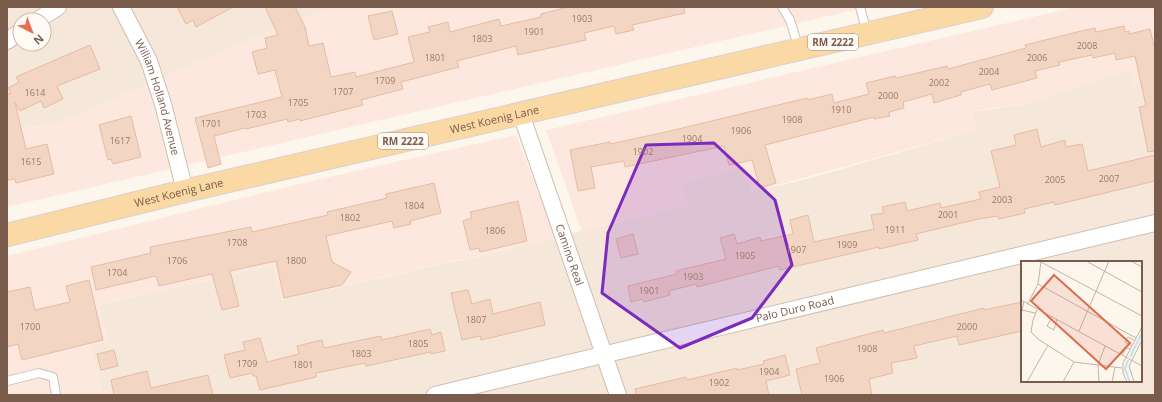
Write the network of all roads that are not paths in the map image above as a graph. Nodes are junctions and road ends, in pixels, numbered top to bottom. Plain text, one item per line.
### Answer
1 (121, 7) edge
2 (782, 7) edge
3 (860, 7) edge
4 (982, 7) edge
5 (867, 34) junction
6 (799, 50) junction
7 (521, 114) junction
8 (185, 191) junction
9 (1155, 223) edge
10 (7, 235) edge
11 (604, 355) junction
12 (7, 381) edge
13 (56, 395) edge
14 (435, 395) edge
15 (618, 395) edge

1 - 8 street, William Holland Avenue
2 - 6 lane
3 - 5 lane
4 - 5 main road, West Koenig Lane / RM 2222
5 - 6 main road, West Koenig Lane / RM 2222
6 - 7 main road, West Koenig Lane / RM 2222
7 - 8 main road, West Koenig Lane / RM 2222
7 - 11 street, Camino Real
8 - 10 main road, West Koenig Lane / RM 2222
9 - 11 street, Palo Duro Road
11 - 14 street, Palo Duro Road
11 - 15 street, Camino Real
12 - 13 lane

